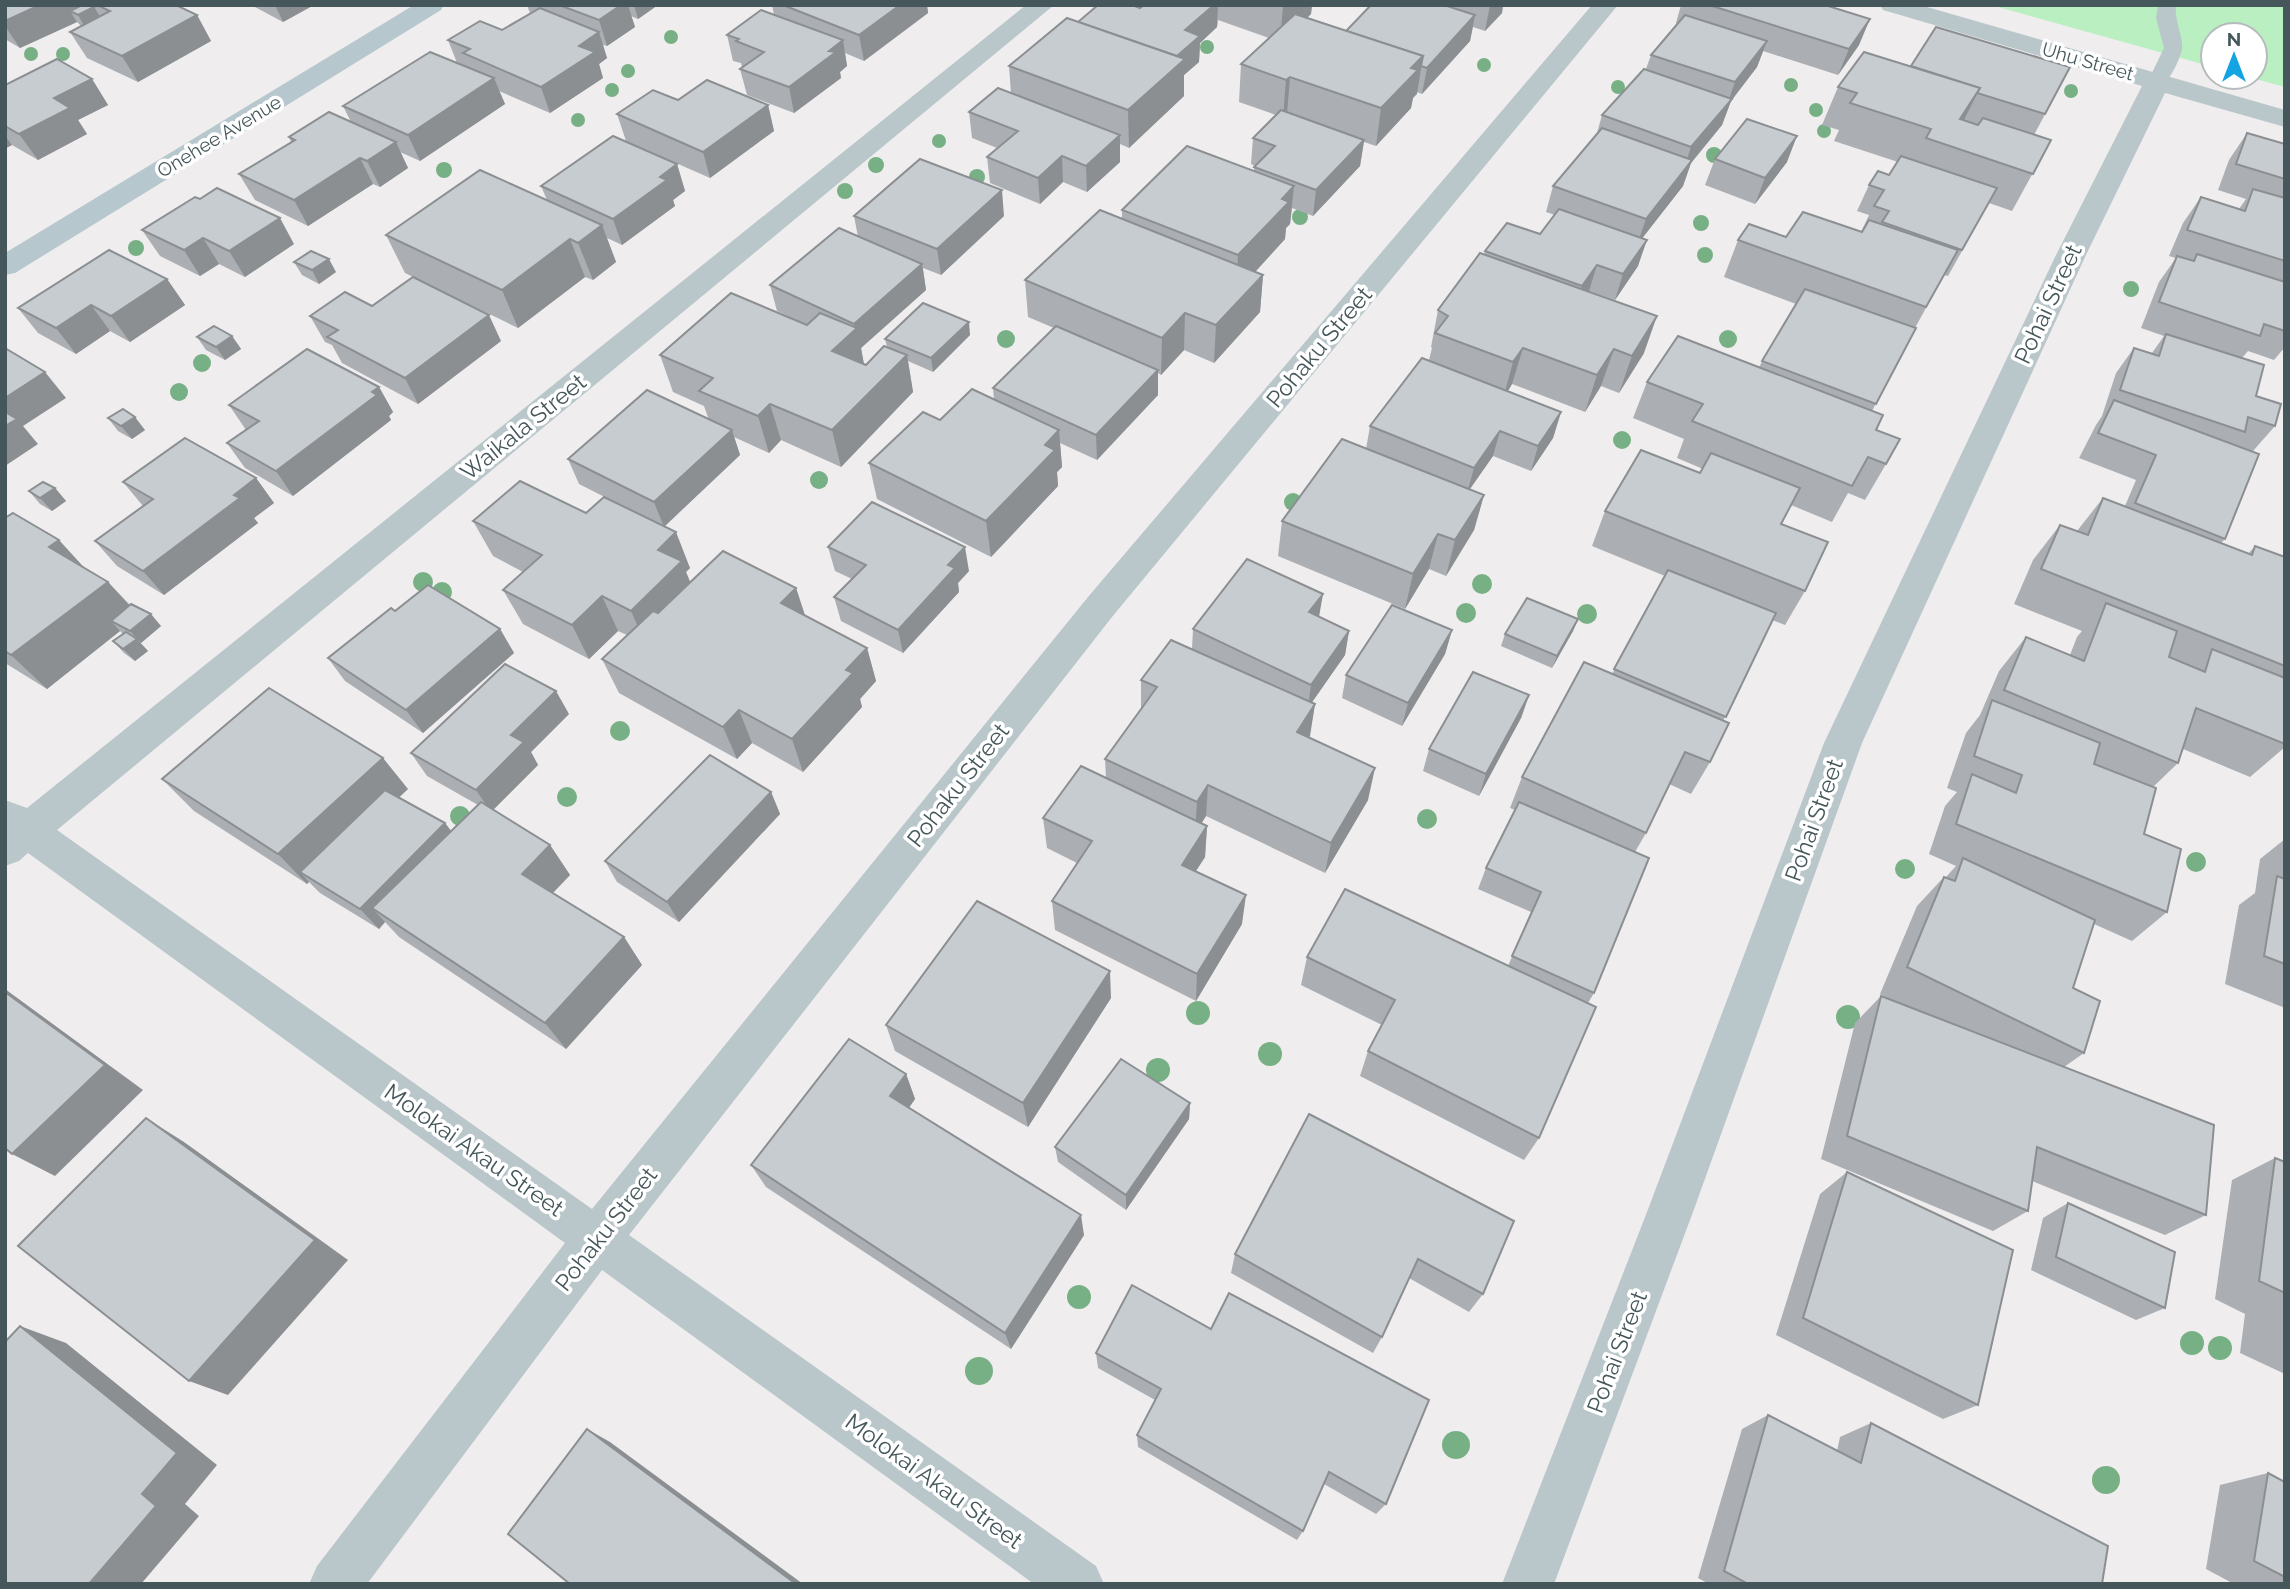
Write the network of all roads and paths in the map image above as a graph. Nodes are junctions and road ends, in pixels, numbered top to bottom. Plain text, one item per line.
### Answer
1 (432, 5) edge
2 (1042, 5) edge
3 (1606, 5) edge
4 (1892, 5) edge
5 (2167, 5) edge
6 (2158, 81) junction
7 (2285, 119) edge
8 (5, 266) edge
9 (12, 832) edge
10 (598, 1238) junction
11 (335, 1584) edge
12 (1077, 1584) edge
13 (1528, 1584) edge

1 - 8 street, Onehee Avenue
2 - 9 street, Waikala Street
3 - 10 street, Pohaku Street
4 - 6 street, Uhu Street
5 - 6 lane
6 - 7 street, Uhu Street
6 - 13 street, Pohai Street
9 - 10 street, Molokai Akau Street
10 - 11 street, Pohaku Street
10 - 12 street, Molokai Akau Street

